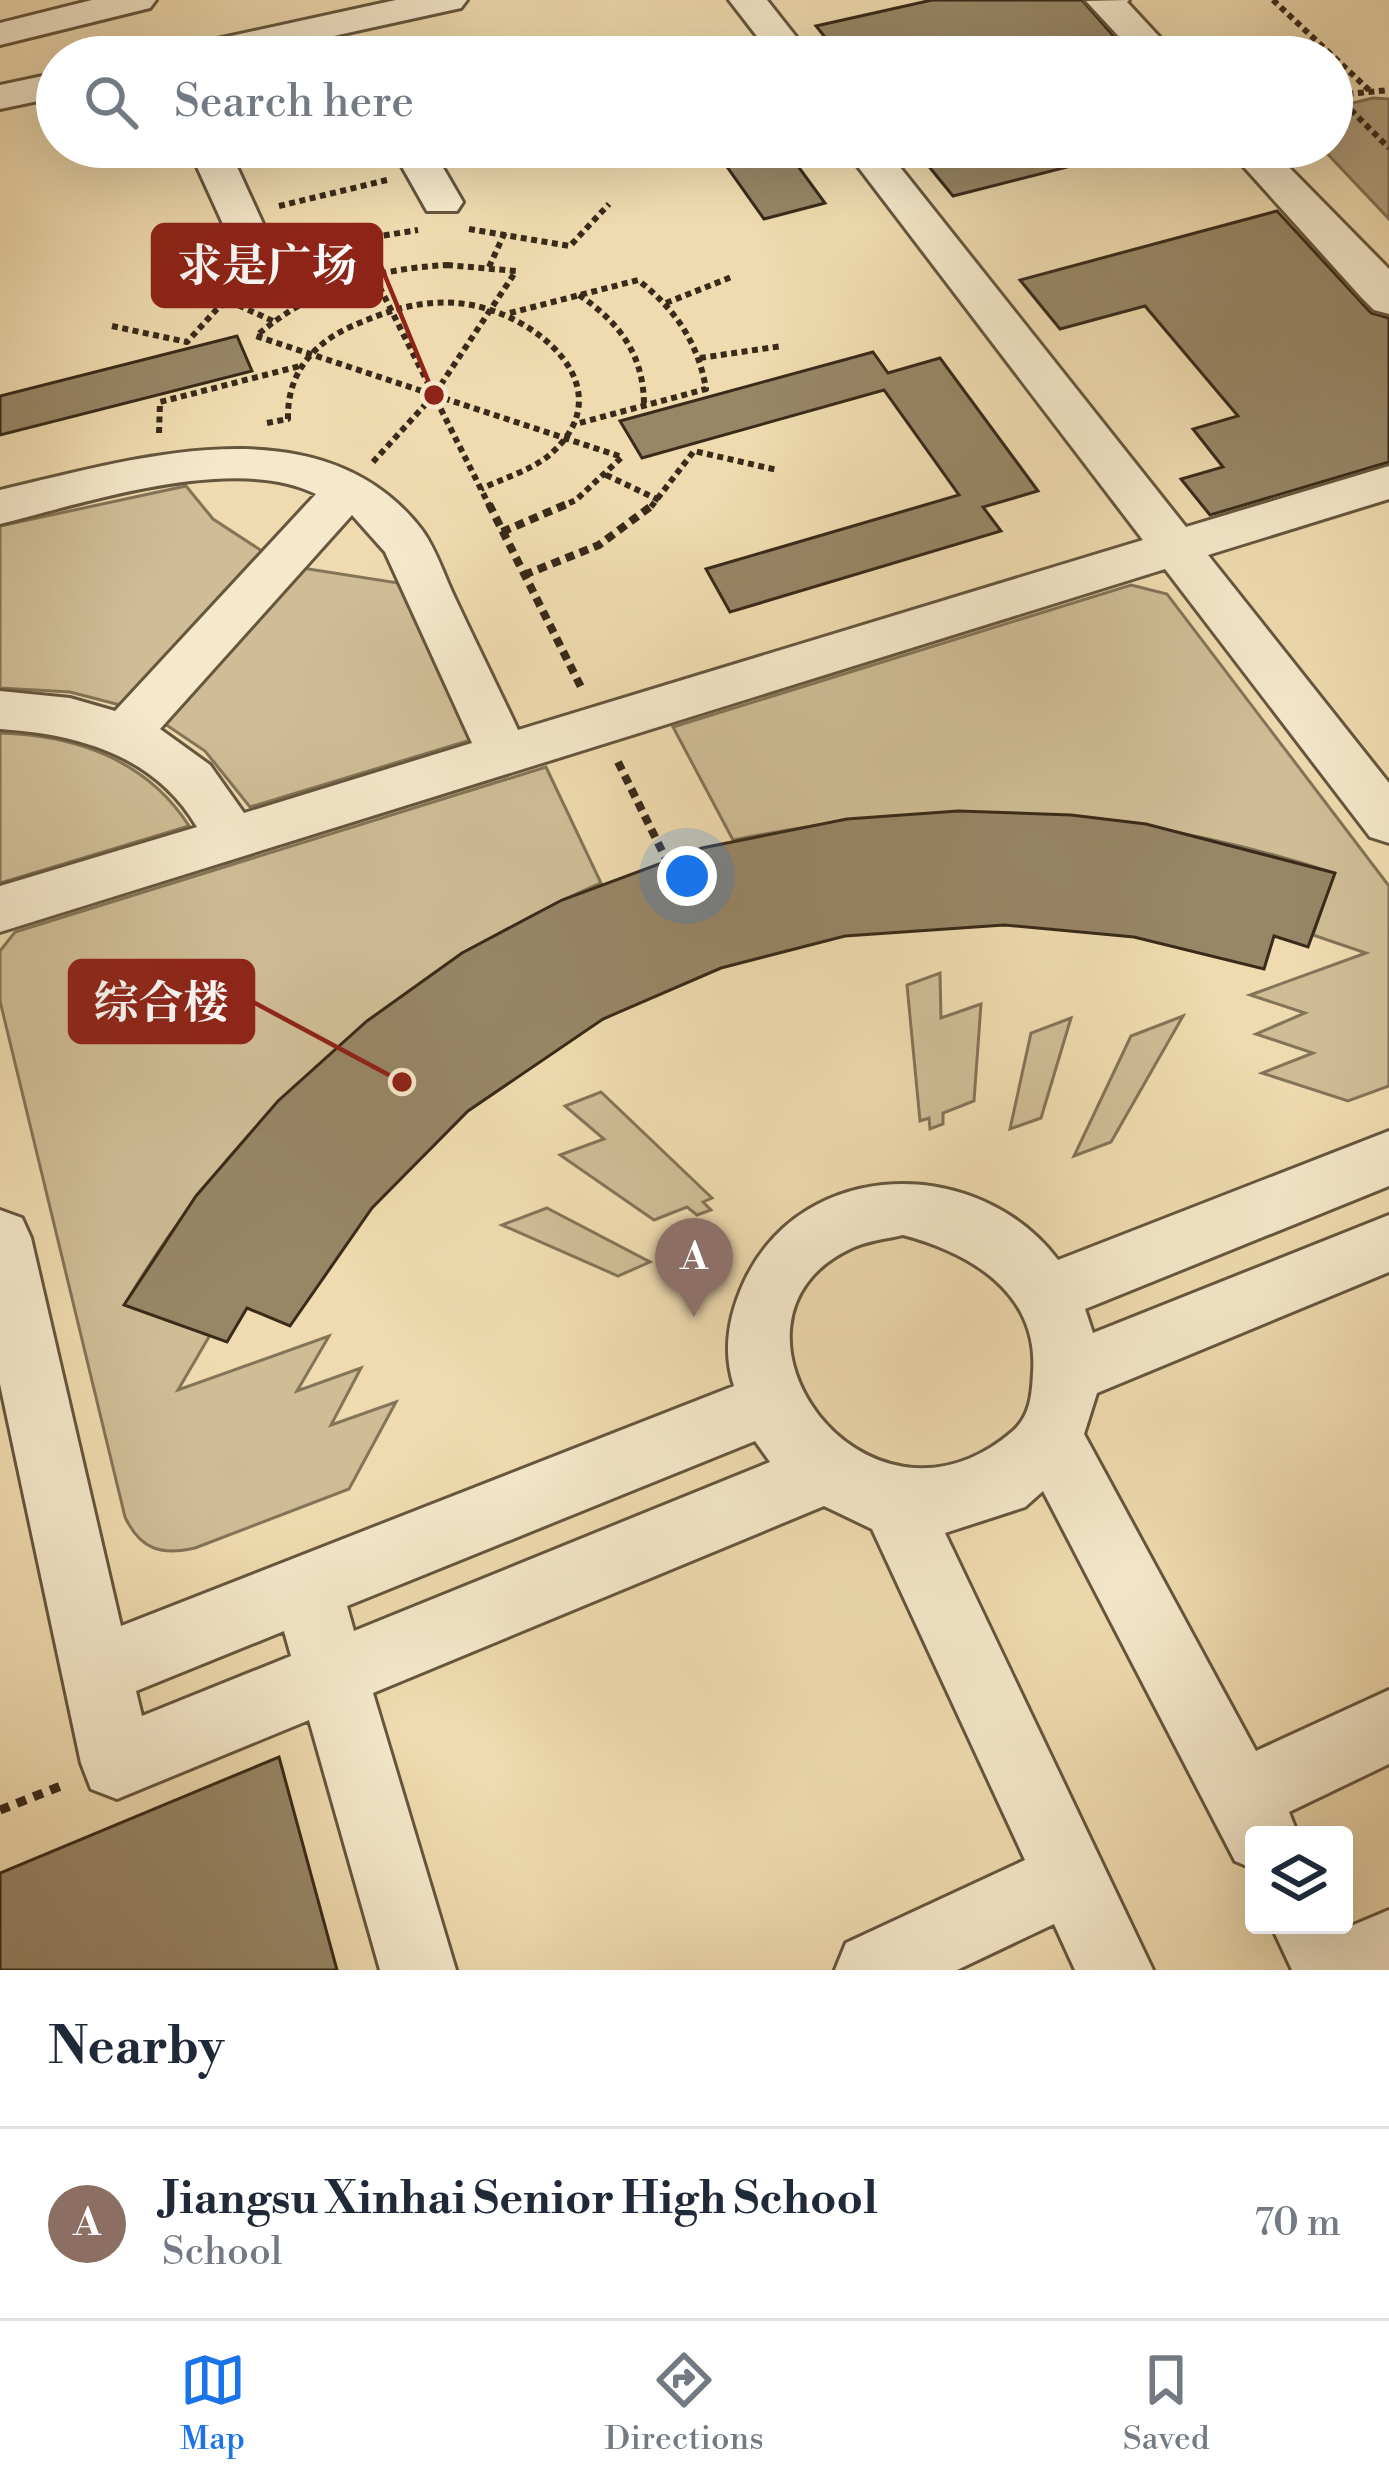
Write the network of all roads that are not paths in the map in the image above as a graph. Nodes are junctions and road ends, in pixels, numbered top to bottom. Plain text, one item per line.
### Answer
1 (46, 0) edge
2 (140, 0) edge
3 (448, 0) edge
4 (748, 0) edge
5 (1110, 0) edge
6 (1127, 0) edge
7 (1143, 0) edge
8 (0, 11) edge
9 (336, 12) edge
10 (0, 34) edge
11 (157, 36) edge
12 (255, 36) edge
13 (776, 36) edge
14 (1138, 36) edge
15 (1162, 36) edge
16 (1178, 36) edge
17 (36, 89) edge
18 (0, 97) edge
19 (219, 168) edge
20 (406, 168) edge
21 (879, 168) edge
22 (1265, 168) edge
23 (1293, 168) edge
24 (1310, 168) edge
25 (443, 220) road end
26 (1389, 248) edge
27 (268, 262) road end
28 (1389, 266) edge
29 (1389, 300) edge
30 (1389, 482) edge
31 (347, 490) junction
32 (0, 507) edge
33 (1175, 548) junction
34 (0, 710) edge
35 (125, 734) junction
36 (503, 754) junction
37 (1389, 822) edge
38 (230, 838) junction
39 (0, 909) edge
40 (1389, 1158) edge
41 (0, 1238) edge
42 (1389, 1243) edge
43 (1050, 1293) junction
44 (769, 1404) junction
45 (1059, 1404) junction
46 (827, 1472) junction
47 (893, 1499) junction
48 (307, 1588) junction
49 (97, 1671) junction
50 (333, 1675) junction
51 (1389, 1726) edge
52 (1250, 1816) edge
53 (1071, 1876) junction
54 (1314, 1934) edge
55 (1389, 1948) edge
56 (418, 1970) edge
57 (873, 1970) edge
58 (1115, 1970) edge
59 (1333, 1970) edge
60 (1346, 1970) edge

1 - 8 street
2 - 10 street
2 - 11 street
3 - 9 street
4 - 13 street
5 - 14 street
6 - 15 street
7 - 16 street
9 - 12 street
17 - 18 street
19 - 27 street
20 - 25 street
21 - 33 street
22 - 29 street
23 - 28 street
24 - 26 street
30 - 33 street
31 - 32 street
31 - 35 street
31 - 36 street
33 - 36 street
33 - 37 street
34 - 35 street
35 - 38 street
36 - 38 street
38 - 39 street
40 - 43 street
41 - 49 street
42 - 45 street
43 - 44 street
43 - 45 street
44 - 46 street
44 - 48 street
45 - 47 street
45 - 52 street
46 - 47 street
46 - 50 street
47 - 53 street
48 - 49 street
48 - 50 street
49 - 50 street
50 - 56 street
51 - 52 street
53 - 57 street
53 - 58 street
54 - 59 street
55 - 60 street

